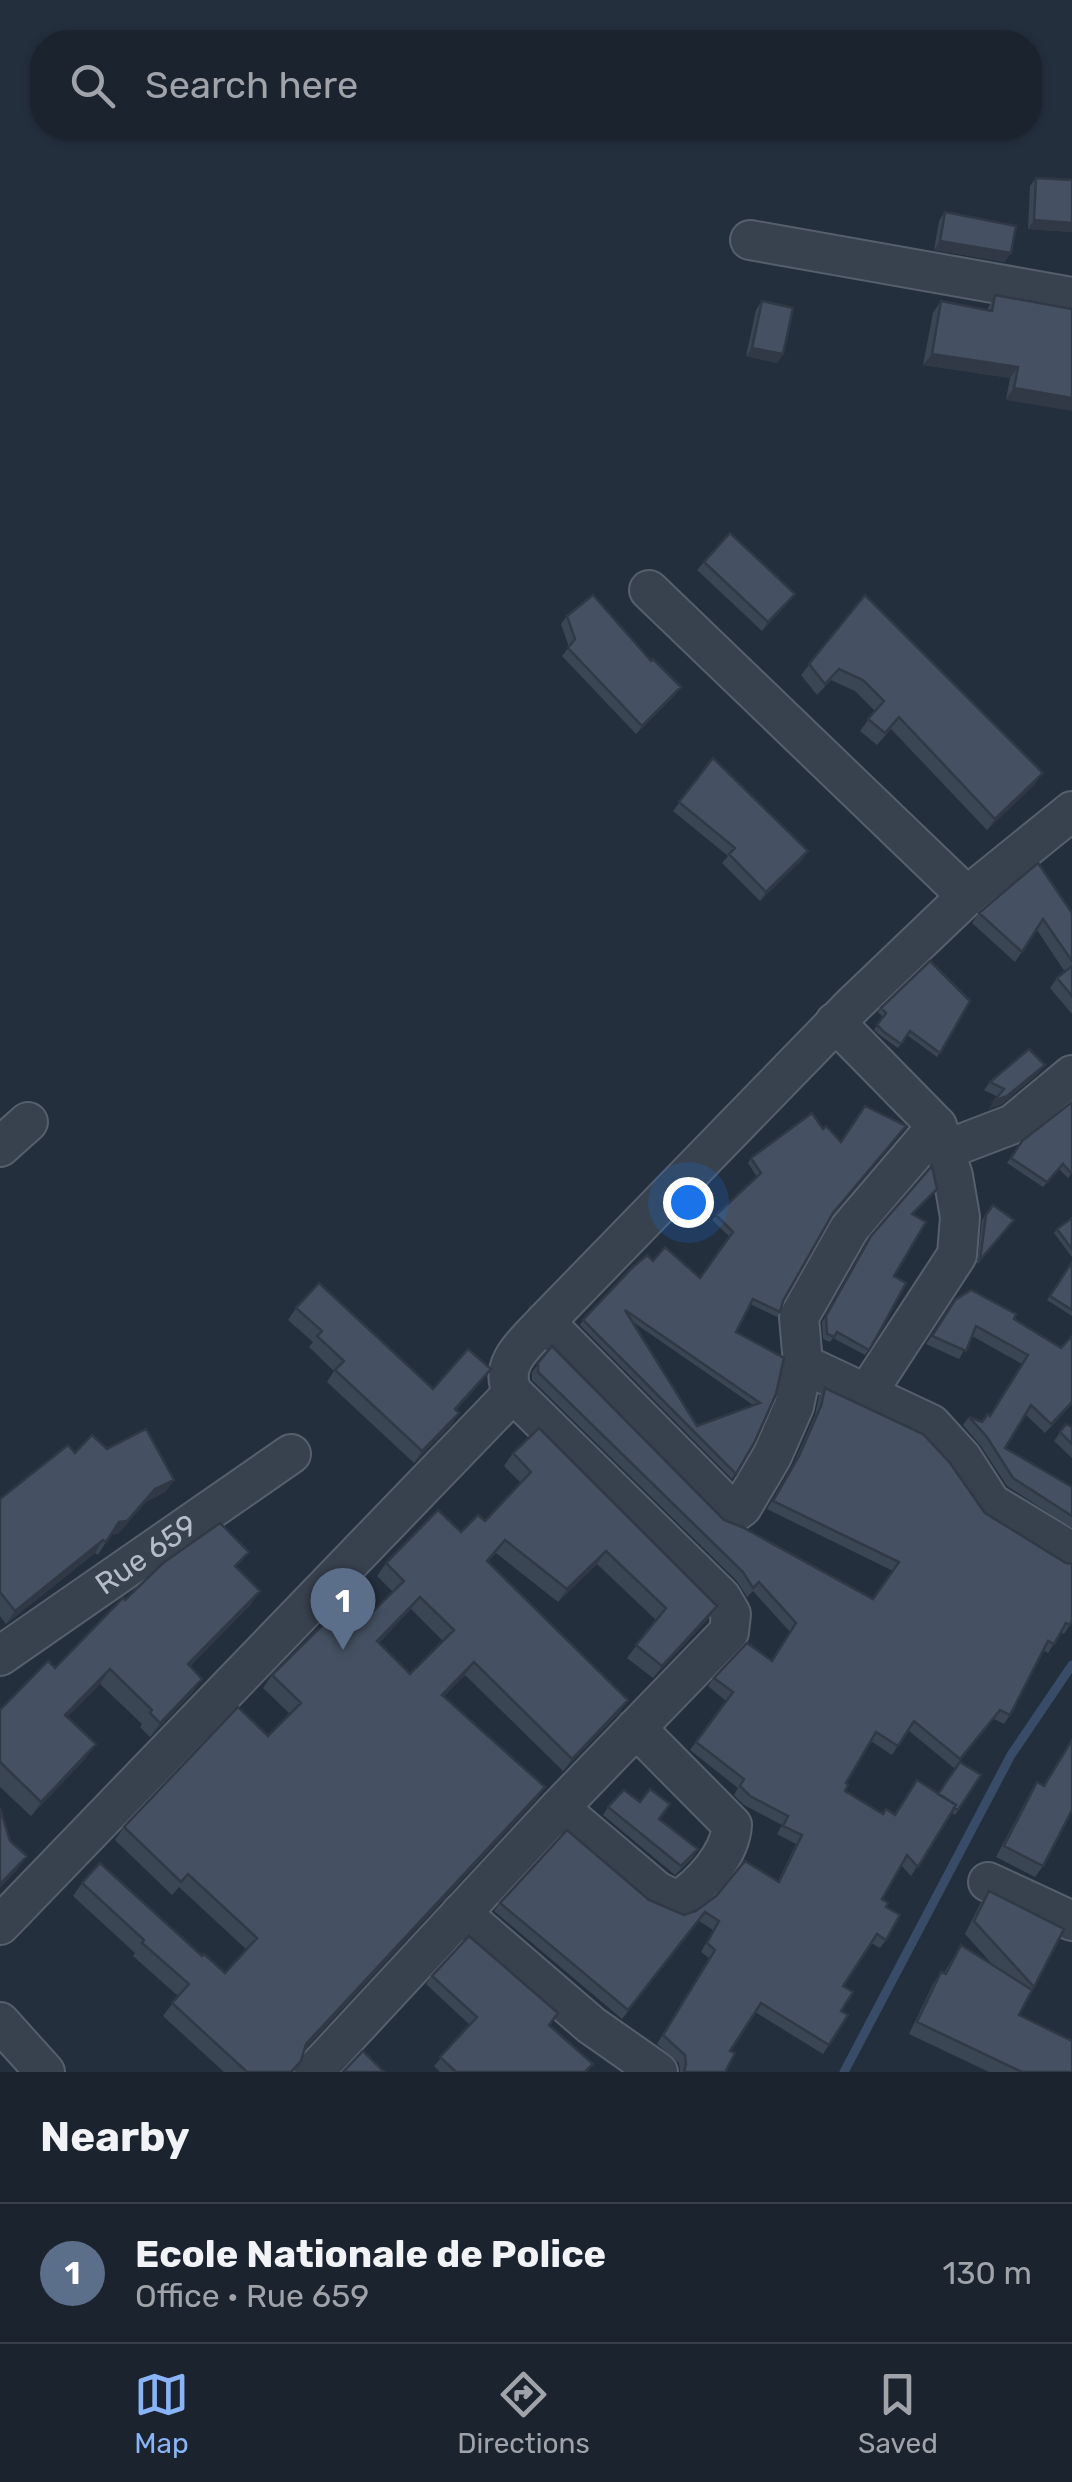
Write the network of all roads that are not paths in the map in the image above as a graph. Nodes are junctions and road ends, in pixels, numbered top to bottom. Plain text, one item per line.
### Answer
1 (750, 240) dead end
2 (1072, 297) edge
3 (649, 590) dead end
4 (1072, 811) edge
5 (966, 896) junction
6 (835, 1022) junction
7 (1072, 1075) edge
8 (941, 1138) junction
9 (545, 1322) junction
10 (804, 1364) junction
11 (514, 1392) junction
12 (865, 1396) junction
13 (291, 1454) dead end
14 (1072, 1552) edge
15 (0, 1656) edge
16 (636, 1728) junction
17 (559, 1808) junction
18 (988, 1882) dead end
19 (462, 1913) junction
20 (1072, 1921) edge
21 (0, 1925) edge
22 (0, 2022) edge
23 (614, 2060) edge
24 (45, 2072) edge
25 (314, 2072) edge
26 (658, 2072) edge

1 - 2 street
3 - 5 street
4 - 5 street
5 - 6 street
6 - 8 street
6 - 9 street
7 - 8 street
8 - 10 street
8 - 12 street
9 - 10 street
9 - 11 street
10 - 12 street
11 - 16 street
11 - 21 street
12 - 14 street
13 - 15 street, Rue 659
16 - 17 street
16 - 17 street
17 - 19 street
18 - 20 street
19 - 23 street
19 - 25 street
22 - 24 street
23 - 26 street

